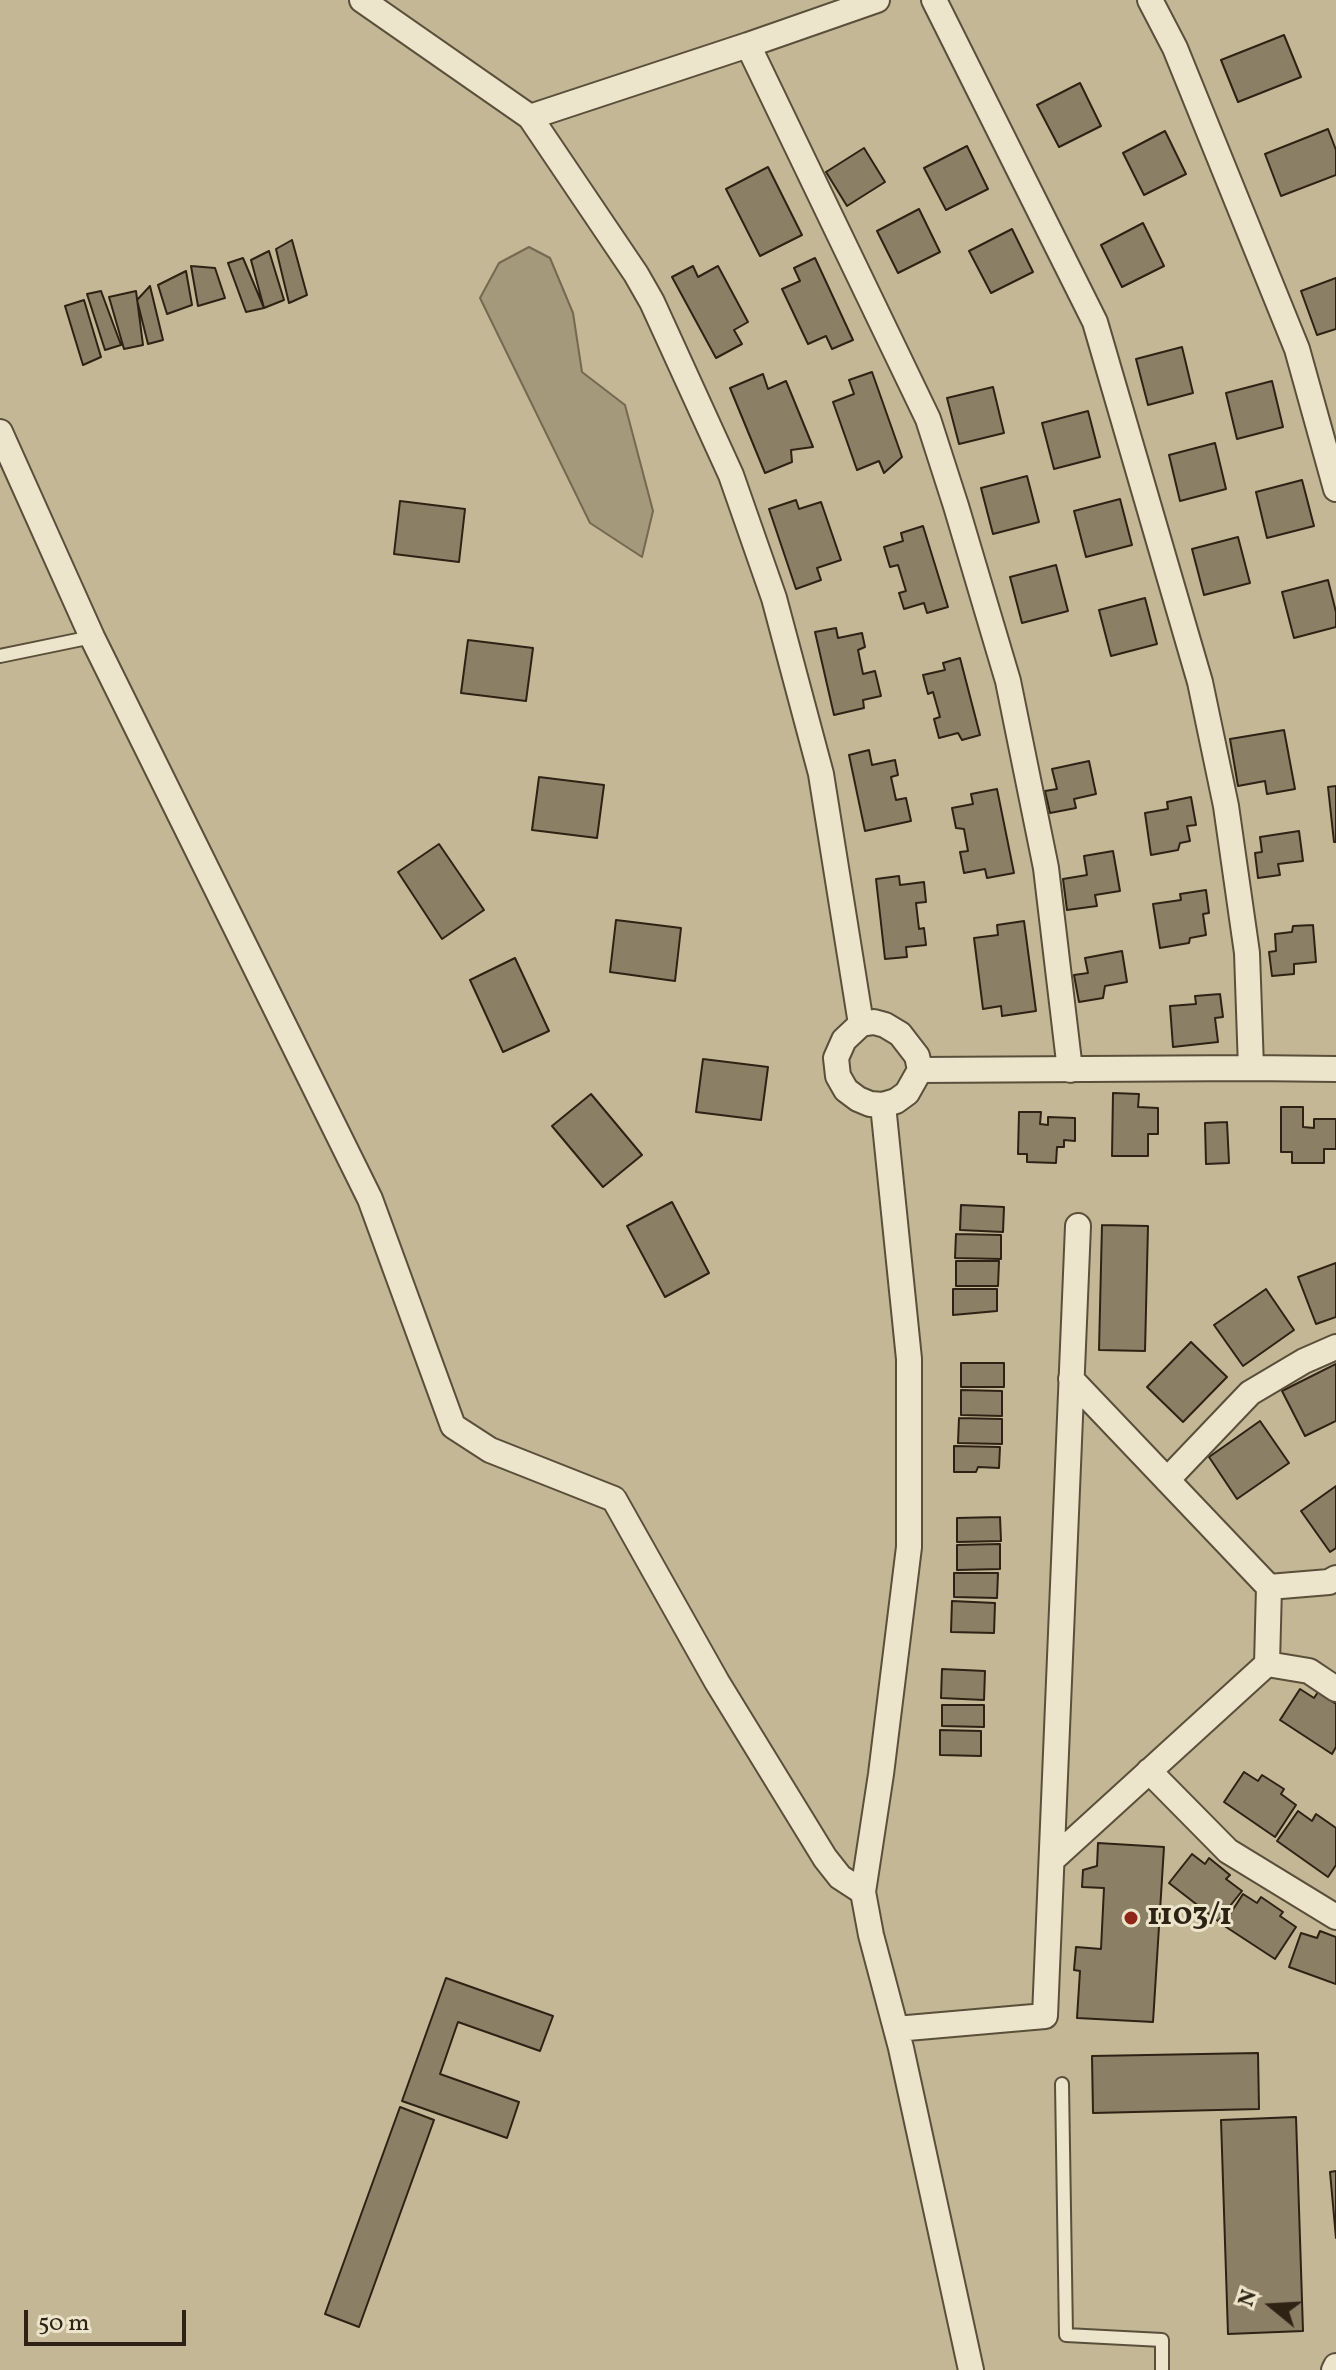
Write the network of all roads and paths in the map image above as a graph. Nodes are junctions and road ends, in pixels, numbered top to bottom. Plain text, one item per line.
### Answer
1 (362, 0) edge
2 (877, 0) edge
3 (934, 0) edge
4 (1150, 0) edge
5 (748, 45) junction
6 (530, 117) junction
7 (0, 432) edge
8 (1336, 489) edge
9 (92, 637) junction
10 (0, 656) edge
11 (861, 1024) junction
12 (1251, 1068) junction
13 (1336, 1069) edge
14 (920, 1070) junction
15 (1070, 1070) junction
16 (883, 1105) junction
17 (1078, 1226) dead end
18 (1336, 1347) edge
19 (1071, 1379) junction
20 (1167, 1480) junction
21 (1336, 1578) edge
22 (1269, 1587) junction
23 (1267, 1664) junction
24 (1336, 1689) edge
25 (1149, 1771) junction
26 (1052, 1860) junction
27 (863, 1892) junction
28 (1336, 1917) edge
29 (896, 2029) junction
30 (1062, 2084) dead end
31 (971, 2370) edge
32 (1162, 2370) edge

1 - 6 street
2 - 5 street
3 - 12 street
4 - 8 street
5 - 6 street
5 - 15 street
6 - 11 street
7 - 9 street
9 - 10 lane
9 - 27 street
11 - 14 street
11 - 16 street
12 - 13 street
12 - 15 street
14 - 15 street
14 - 16 street
16 - 27 street
17 - 19 street
18 - 20 street
19 - 20 street
19 - 26 street
20 - 22 street
21 - 22 street
22 - 23 street
23 - 24 street
23 - 25 street
25 - 26 street
25 - 28 street
26 - 29 street
27 - 29 street
29 - 31 street
30 - 32 lane

